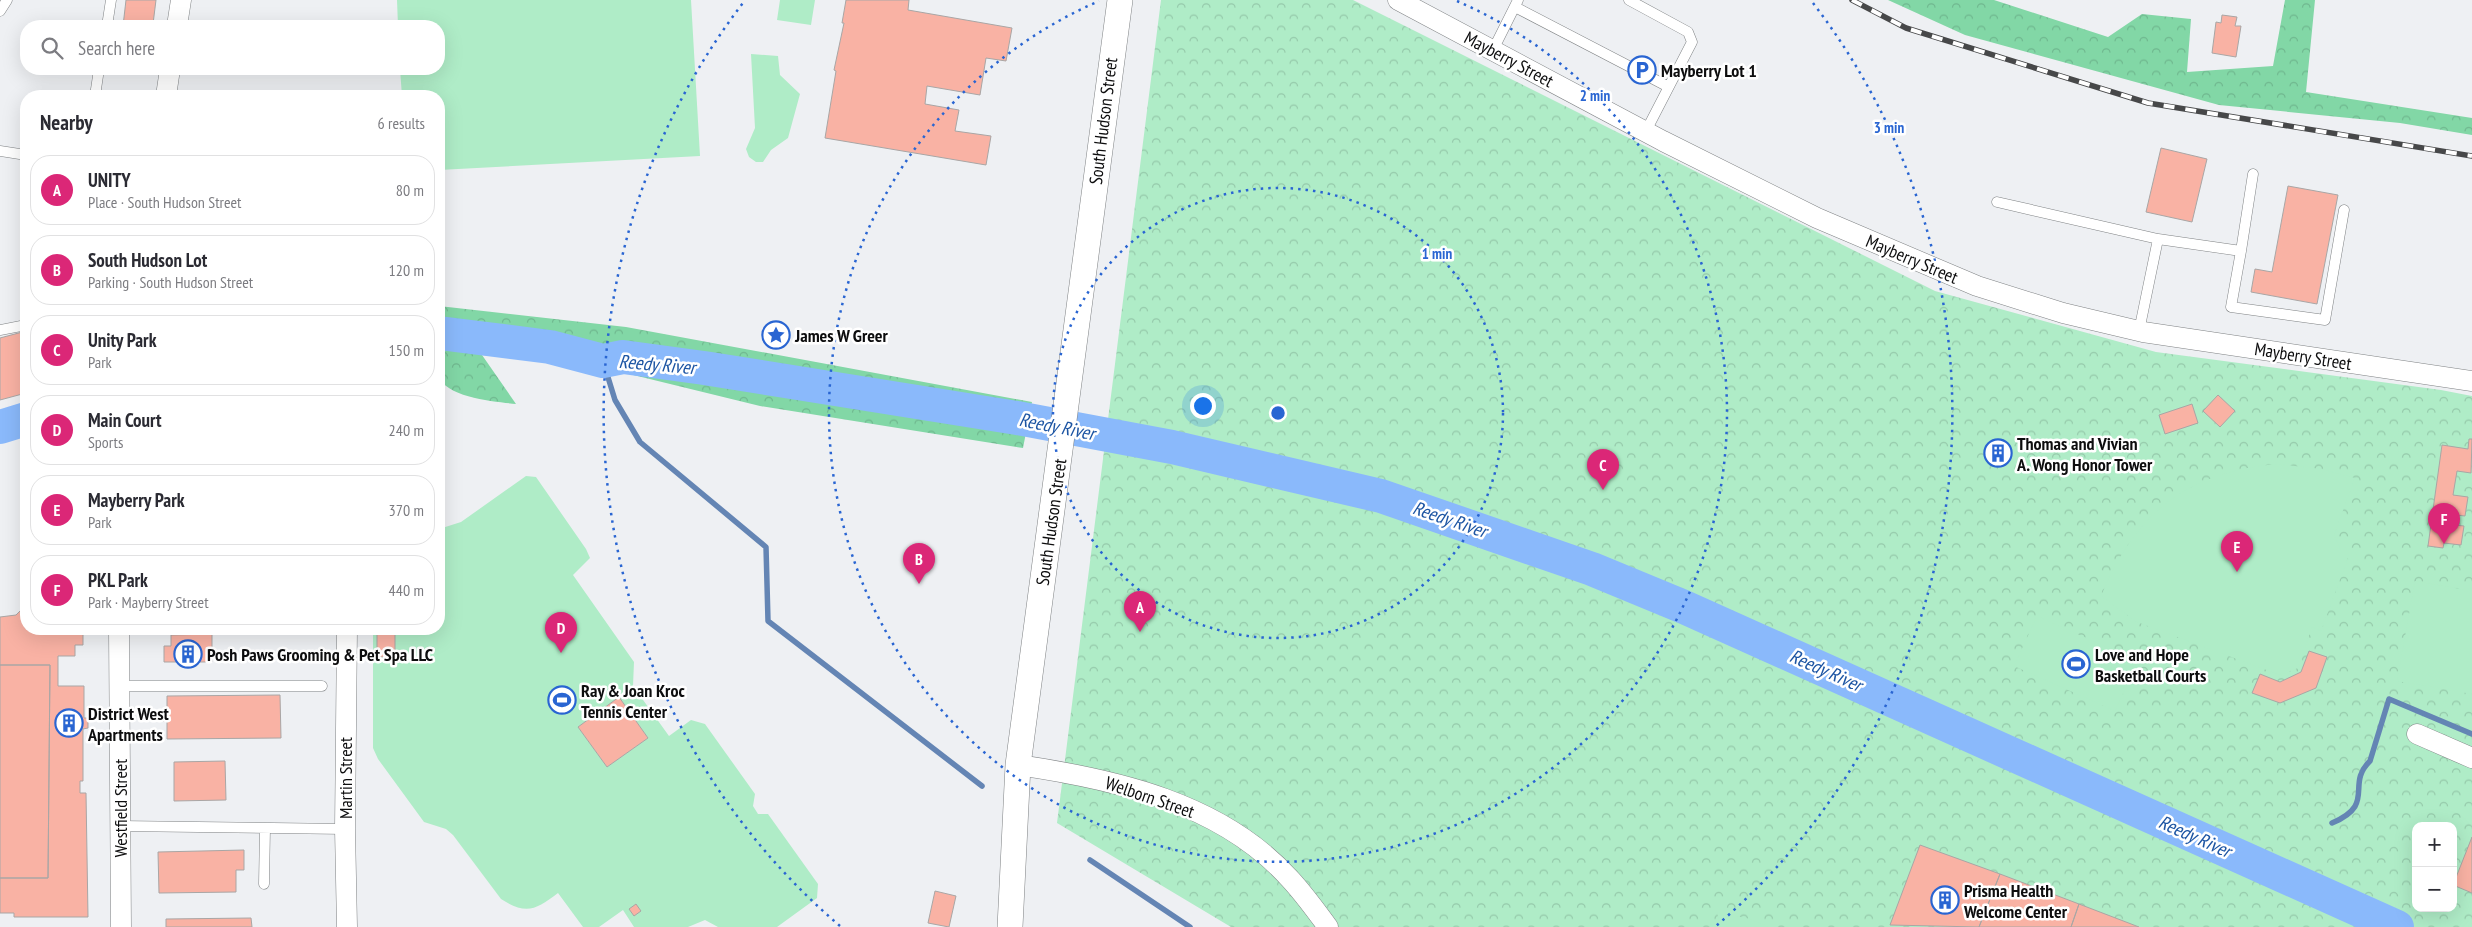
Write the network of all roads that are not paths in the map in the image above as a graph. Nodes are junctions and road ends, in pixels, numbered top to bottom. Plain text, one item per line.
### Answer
1 (7, 0) edge
2 (111, 0) edge
3 (181, 0) edge
4 (1120, 0) edge
5 (1398, 0) edge
6 (1629, 0) edge
7 (1516, 3) edge
8 (0, 11) edge
9 (108, 20) edge
10 (178, 20) edge
11 (1493, 50) junction
12 (98, 75) edge
13 (169, 75) edge
14 (1667, 86) junction
15 (96, 90) edge
16 (167, 90) edge
17 (1646, 131) junction
18 (0, 150) edge
19 (20, 155) edge
20 (2253, 174) dead end
21 (1997, 202) dead end
22 (2344, 210) dead end
23 (2158, 239) junction
24 (2241, 251) junction
25 (20, 326) edge
26 (0, 330) edge
27 (2139, 331) junction
28 (2472, 381) edge
29 (119, 635) edge
30 (347, 635) edge
31 (119, 686) junction
32 (322, 686) dead end
33 (2417, 734) dead end
34 (2472, 758) edge
35 (1018, 765) junction
36 (120, 826) junction
37 (265, 828) junction
38 (345, 829) junction
39 (264, 884) dead end
40 (121, 927) edge
41 (347, 927) edge
42 (1010, 927) edge
43 (1328, 927) edge

1 - 8 lane
2 - 9 lane
3 - 10 street
4 - 35 street, South Hudson Street
5 - 11 street, Mayberry Street
6 - 14 lane
7 - 11 lane
7 - 14 lane
11 - 17 street, Mayberry Street
12 - 15 lane
13 - 16 street
14 - 17 lane
17 - 27 street, Mayberry Street
18 - 19 lane
20 - 24 lane
21 - 23 lane
22 - 24 lane
23 - 24 lane
23 - 27 lane
25 - 26 lane
27 - 28 street, Mayberry Street
29 - 31 street, Westfield Street
30 - 38 street, Martin Street
31 - 32 lane
31 - 36 street, Westfield Street
33 - 34 street
35 - 42 street, South Hudson Street
35 - 43 street, Welborn Street
36 - 37 lane
36 - 40 street, Westfield Street
37 - 38 lane
37 - 39 lane
38 - 41 street, Martin Street

